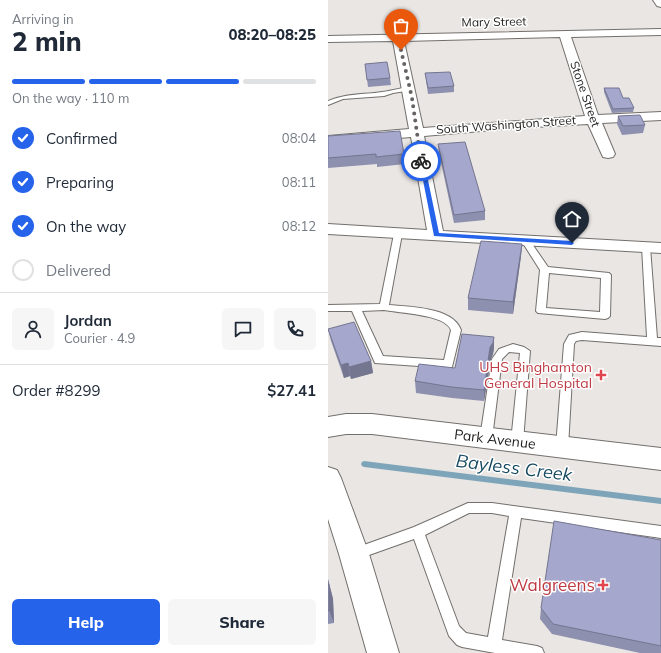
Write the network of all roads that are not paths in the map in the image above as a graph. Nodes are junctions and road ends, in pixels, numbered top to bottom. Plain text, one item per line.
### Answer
1 (658, 0) edge
2 (661, 4) edge
3 (661, 32) edge
4 (564, 33) junction
5 (398, 37) junction
6 (328, 38) edge
7 (410, 90) junction
8 (328, 103) edge
9 (661, 116) edge
10 (593, 119) junction
11 (417, 132) junction
12 (328, 140) edge
13 (608, 154) dead end
14 (328, 229) edge
15 (398, 234) junction
16 (436, 235) junction
17 (525, 240) junction
18 (654, 248) edge
19 (545, 270) junction
20 (355, 307) junction
21 (384, 307) junction
22 (328, 308) edge
23 (657, 342) edge
24 (328, 427) edge
25 (486, 438) junction
26 (516, 442) junction
27 (562, 447) junction
28 (661, 459) edge
29 (329, 481) edge
30 (516, 511) junction
31 (418, 532) junction
32 (661, 532) edge
33 (354, 554) junction
34 (494, 645) junction
35 (383, 653) edge
36 (537, 653) edge

1 - 2 street
3 - 4 street, Mary Street
4 - 5 street, Mary Street
4 - 10 street, Stone Street
5 - 6 street, Mary Street
5 - 7 street
7 - 8 lane
7 - 11 street
9 - 10 street, South Washington Street
10 - 11 street, South Washington Street
10 - 13 street, Stone Street
11 - 12 street, South Washington Street
11 - 16 street
14 - 15 street
15 - 16 street
15 - 21 lane
16 - 17 street
17 - 18 street
17 - 19 lane
18 - 23 lane
19 - 19 lane
20 - 21 lane
20 - 21 lane
20 - 22 lane
23 - 27 lane
24 - 25 street, Park Avenue
25 - 26 street, Park Avenue
25 - 26 lane
26 - 27 street, Park Avenue
27 - 28 street, Park Avenue
29 - 33 street
30 - 31 lane
30 - 32 lane
30 - 34 lane
31 - 33 lane
31 - 34 lane
33 - 35 street
34 - 36 lane

